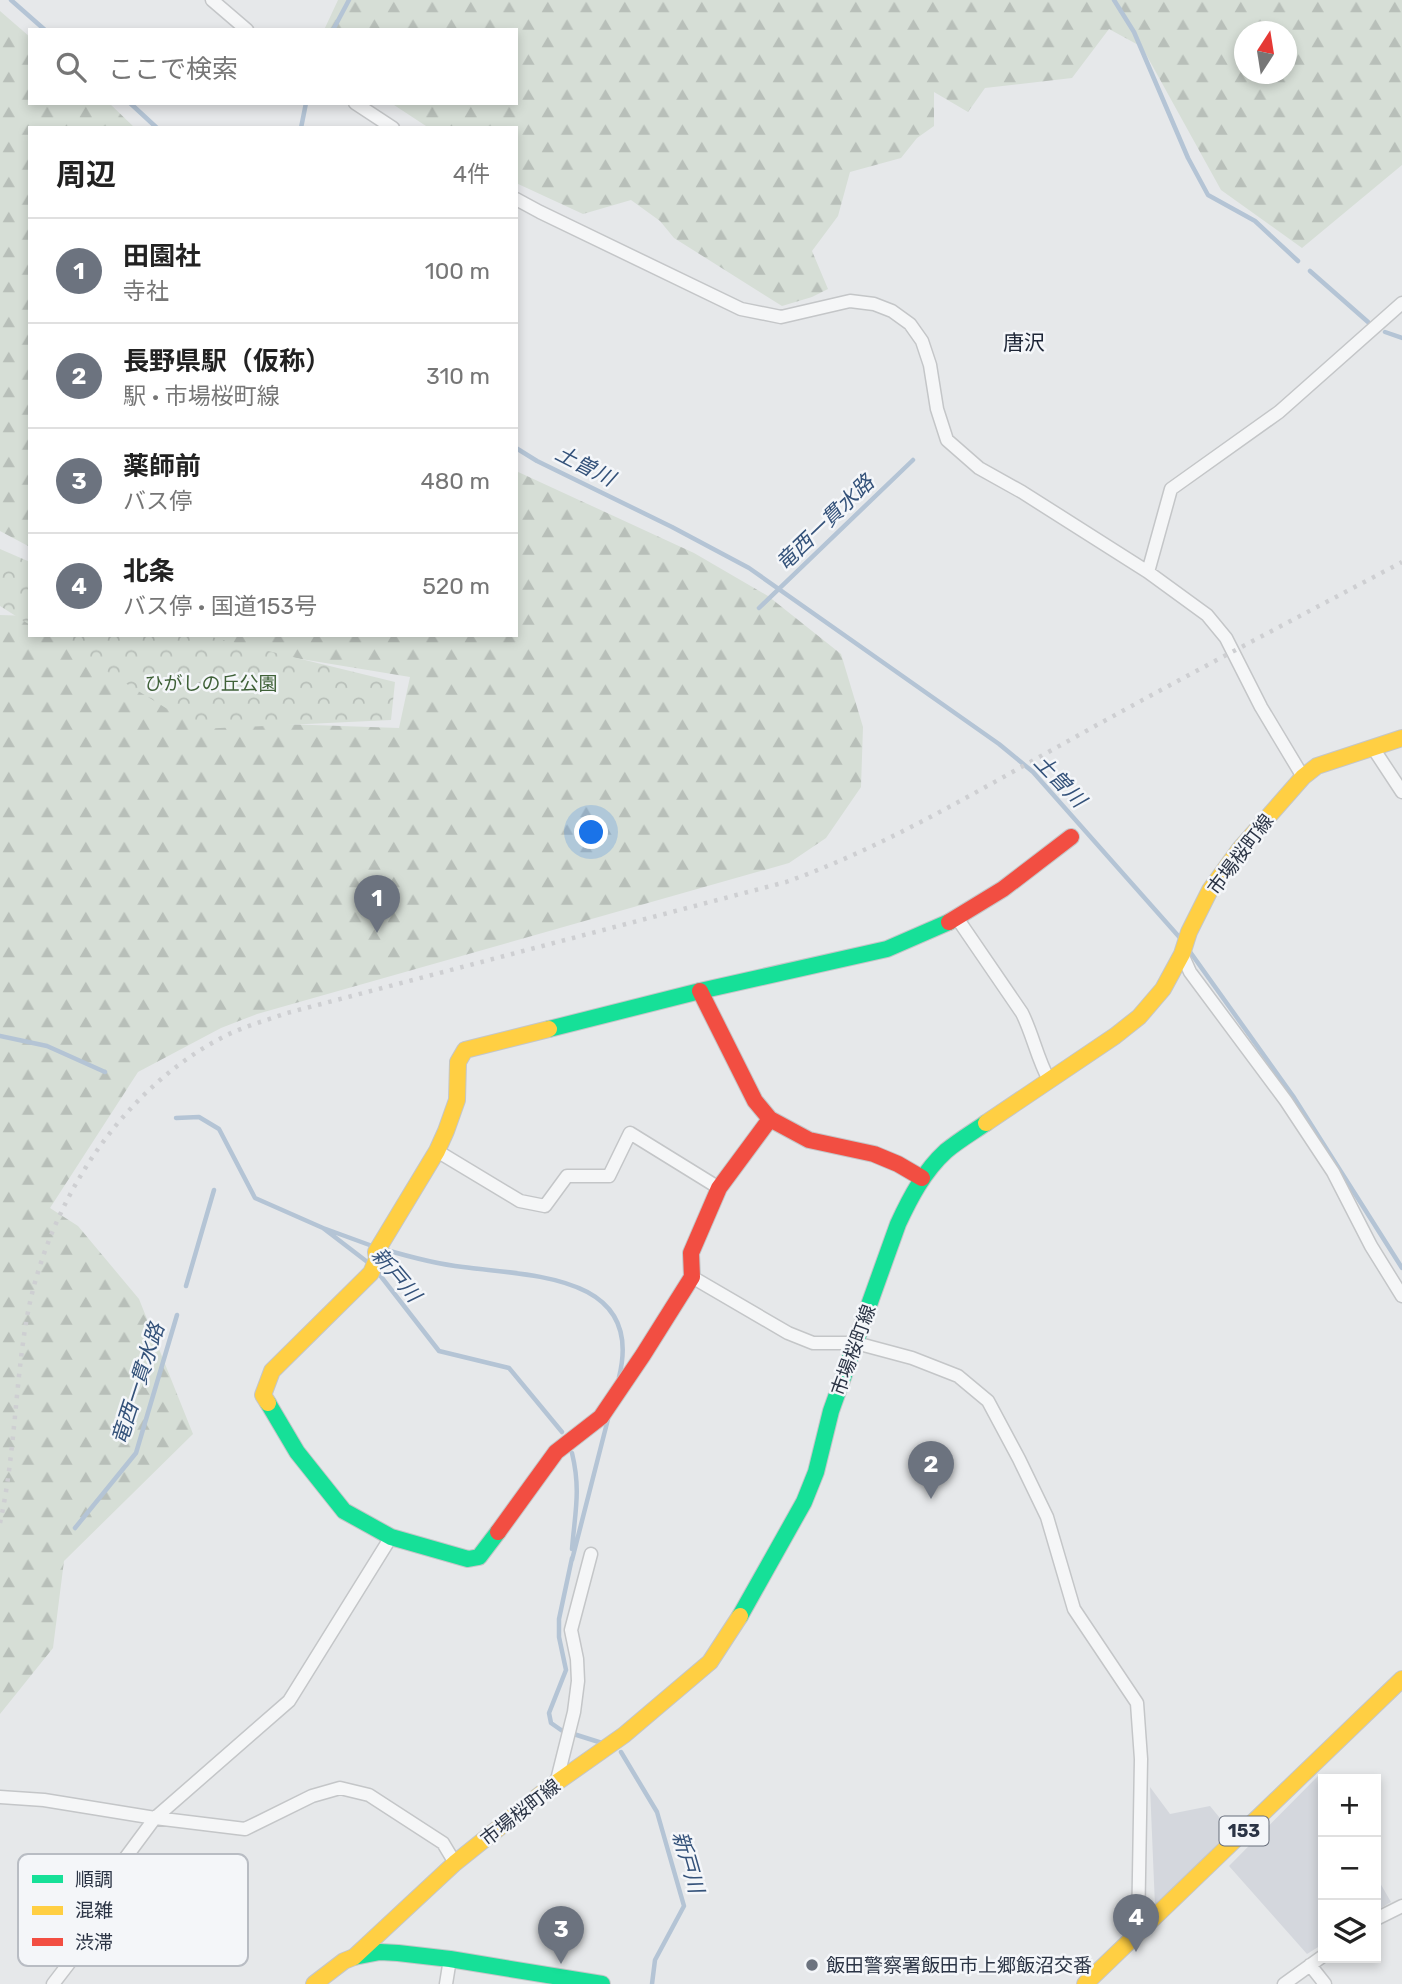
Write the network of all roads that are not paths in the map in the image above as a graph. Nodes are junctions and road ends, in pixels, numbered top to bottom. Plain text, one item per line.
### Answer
1 (212, 0) edge
2 (245, 28) edge
3 (358, 105) edge
4 (390, 126) edge
5 (518, 200) edge
6 (1402, 303) edge
7 (1148, 572) junction
8 (1402, 738) edge
9 (1373, 748) junction
10 (1303, 777) junction
11 (1402, 792) edge
12 (1071, 837) dead end
13 (957, 918) junction
14 (1182, 954) junction
15 (700, 991) junction
16 (1049, 1080) junction
17 (770, 1119) junction
18 (437, 1151) junction
19 (922, 1178) junction
20 (719, 1188) junction
21 (692, 1277) junction
22 (1402, 1296) edge
23 (856, 1343) junction
24 (391, 1537) junction
25 (591, 1554) dead end
26 (1402, 1679) edge
27 (556, 1784) junction
28 (0, 1797) edge
29 (155, 1818) junction
30 (128, 1854) edge
31 (456, 1863) junction
32 (1402, 1906) edge
33 (1381, 1916) edge
34 (1138, 1934) junction
35 (354, 1957) junction
36 (450, 1959) junction
37 (1318, 1959) edge
38 (1310, 1965) junction
39 (67, 1966) edge
40 (53, 1984) edge
41 (314, 1984) edge
42 (446, 1984) edge
43 (602, 1984) edge
44 (1085, 1984) edge
45 (1284, 1984) edge
46 (1325, 1984) edge

1 - 2 street
3 - 4 street
5 - 7 street
6 - 7 street
7 - 10 street
8 - 9 main road, 市場桜町線
9 - 10 main road, 市場桜町線
9 - 11 street
10 - 14 main road, 市場桜町線
12 - 13 main road
13 - 15 main road
13 - 16 street
14 - 16 main road, 市場桜町線
14 - 22 street
15 - 17 main road
15 - 18 main road
16 - 19 main road, 市場桜町線
17 - 19 main road
17 - 20 main road
18 - 20 street
18 - 24 main road
19 - 23 main road, 市場桜町線
20 - 21 main road
21 - 23 street
21 - 24 main road
23 - 27 main road, 市場桜町線
23 - 34 street
24 - 29 street
25 - 27 street
26 - 34 main road, 153
27 - 31 main road, 市場桜町線
28 - 29 street
29 - 30 street
29 - 31 street
31 - 35 main road, 市場桜町線
32 - 33 street
34 - 44 main road, 153
35 - 36 main road
35 - 41 main road, 市場桜町線
36 - 42 street
36 - 43 main road
37 - 38 street
38 - 45 street
38 - 46 street
39 - 40 street

